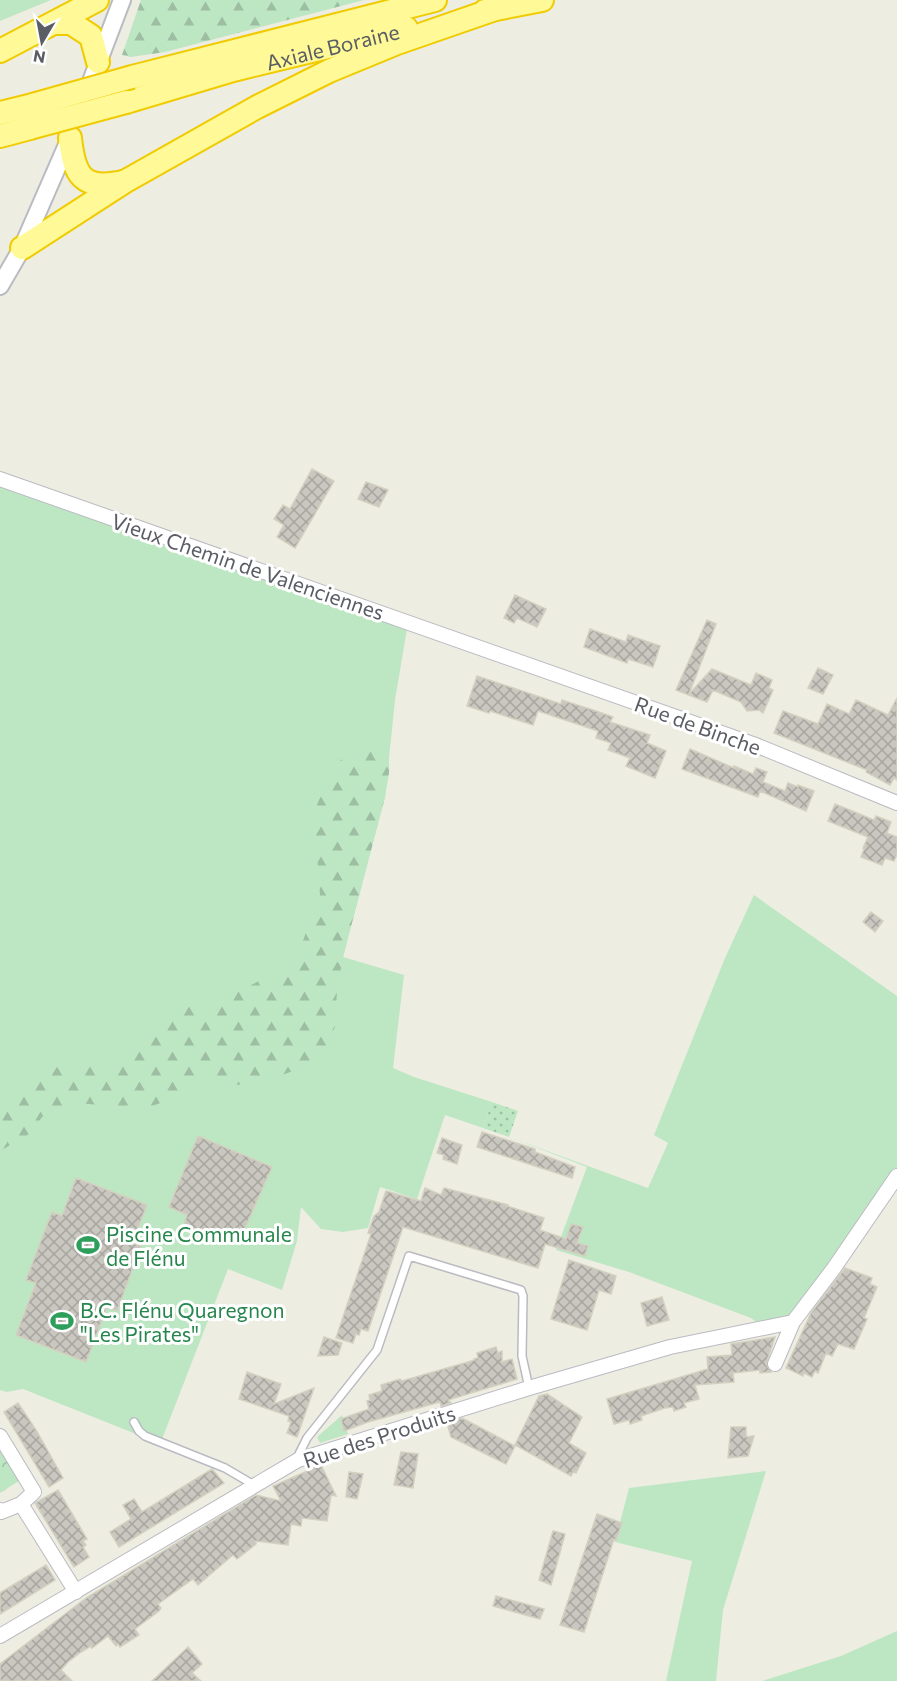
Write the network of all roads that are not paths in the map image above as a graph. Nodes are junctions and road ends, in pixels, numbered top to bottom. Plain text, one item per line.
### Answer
1 (97, 0) edge
2 (122, 0) edge
3 (435, 0) edge
4 (542, 0) edge
5 (498, 8) junction
6 (55, 23) junction
7 (0, 51) edge
8 (98, 62) junction
9 (0, 113) edge
10 (28, 117) junction
11 (0, 136) edge
12 (70, 138) junction
13 (124, 182) junction
14 (22, 248) junction
15 (0, 286) edge
16 (0, 479) edge
17 (496, 652) joint
18 (897, 803) edge
19 (897, 1176) edge
20 (793, 1322) junction
21 (775, 1364) dead end
22 (529, 1388) junction
23 (134, 1422) dead end
24 (0, 1436) edge
25 (298, 1460) junction
26 (254, 1485) junction
27 (21, 1504) junction
28 (0, 1510) edge
29 (76, 1592) junction
30 (0, 1636) edge

1 - 6 highway
2 - 8 street
3 - 10 highway, Axiale Boraine, bridge
4 - 5 highway, Axiale Boraine
5 - 10 highway, Axiale Boraine, bridge
5 - 13 highway
6 - 7 highway
6 - 8 highway
8 - 12 street
9 - 10 highway
10 - 11 highway
12 - 13 highway
12 - 14 street
13 - 14 highway
14 - 15 street
16 - 17 street, Vieux Chemin de Valenciennes
17 - 18 street, Rue de Binche
19 - 20 street
20 - 21 street
20 - 22 street, Rue des Produits
22 - 25 street, Rue des Produits
22 - 25 lane
23 - 26 lane
24 - 27 street
25 - 26 street, Rue des Produits
26 - 29 street, Rue des Produits
27 - 28 street
27 - 29 street
29 - 30 street, Rue des Produits

